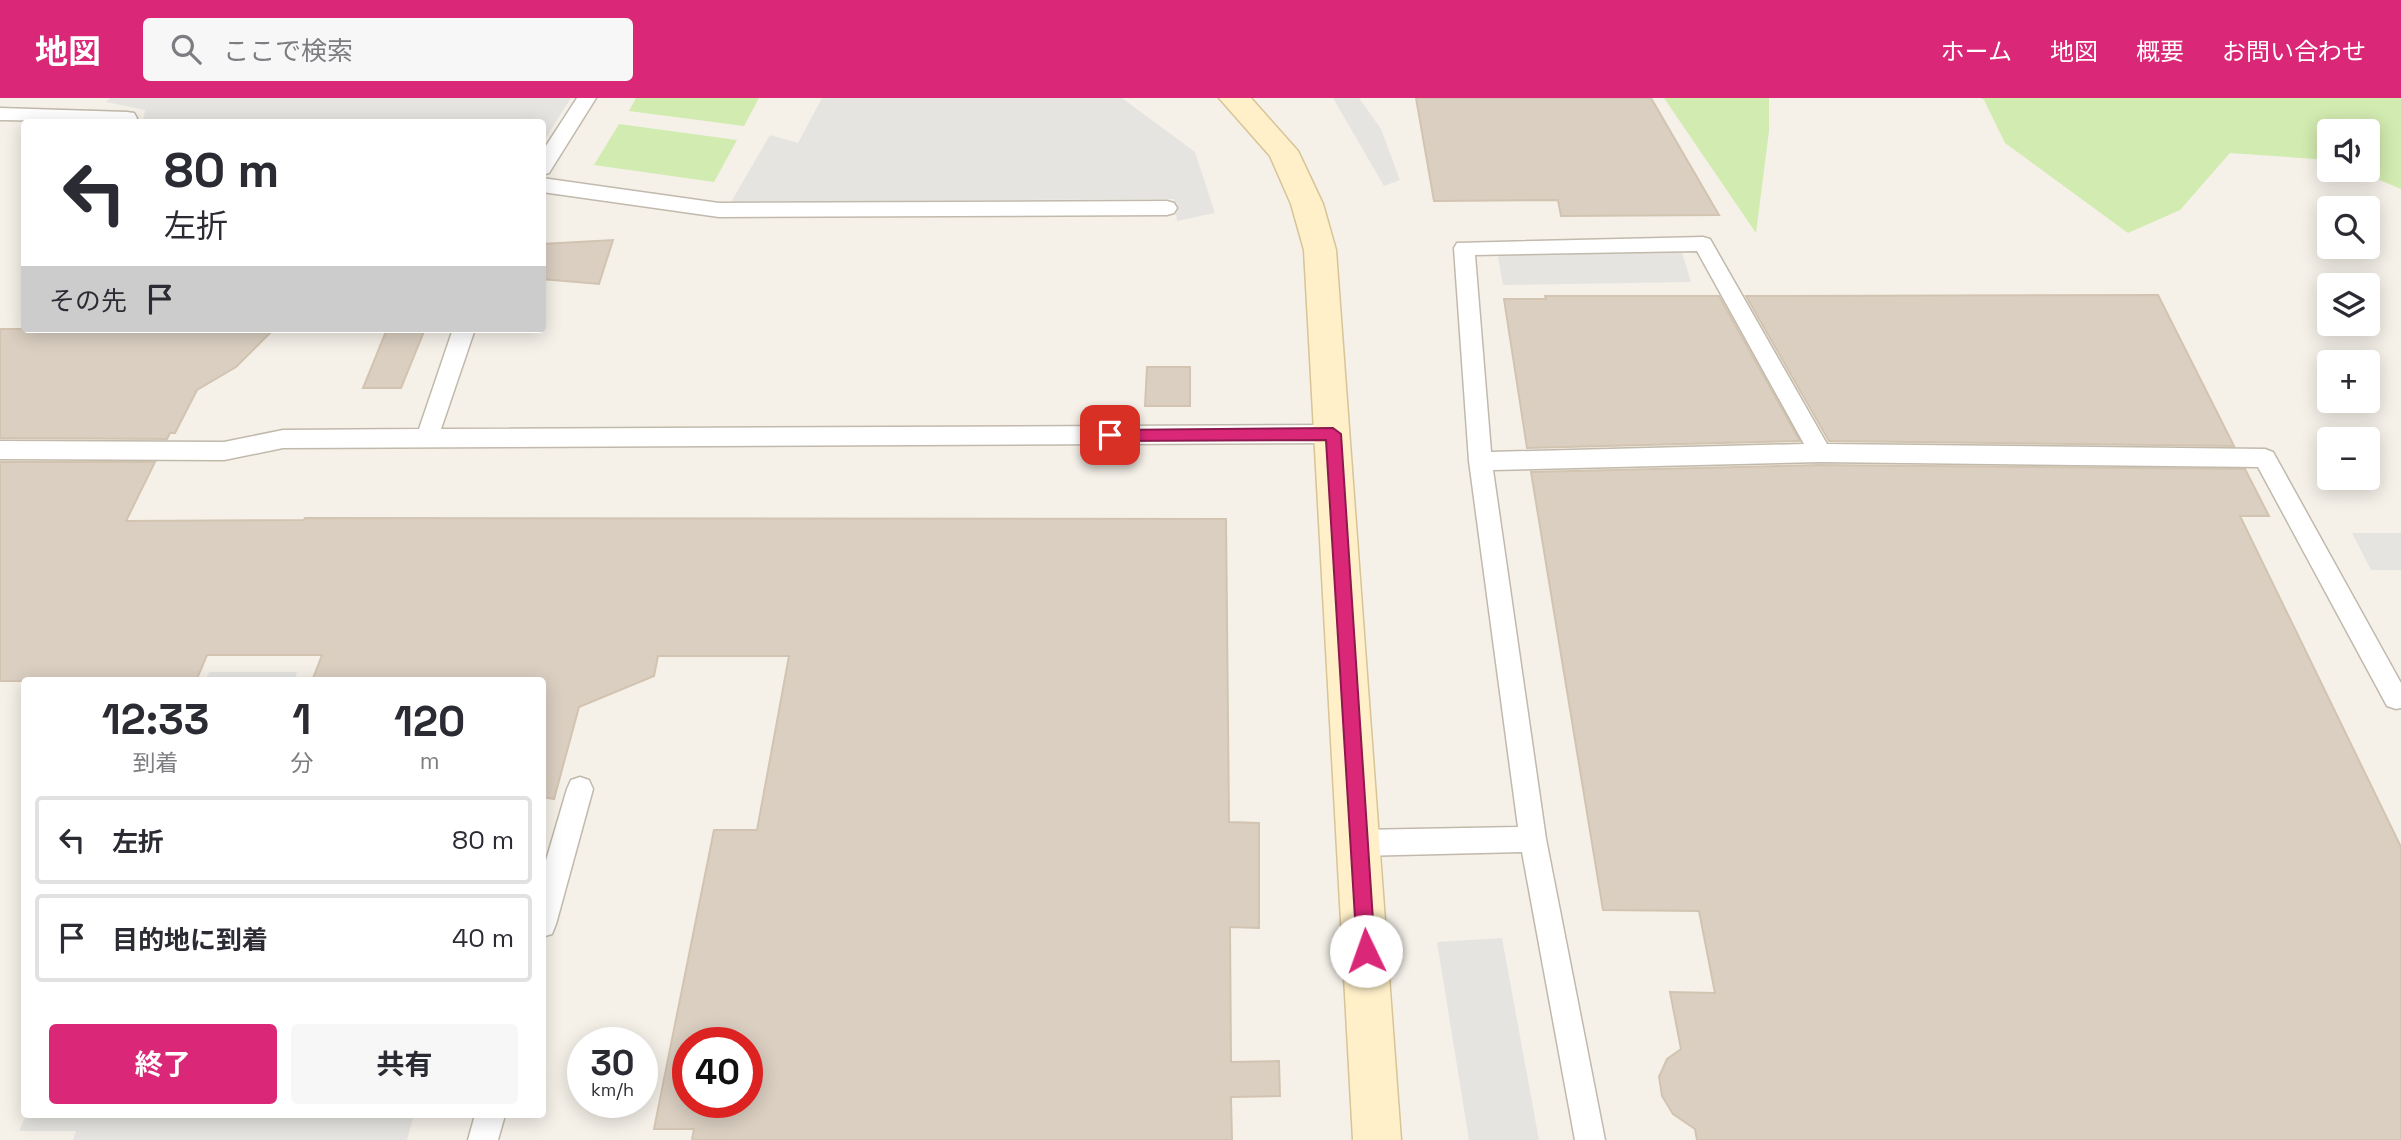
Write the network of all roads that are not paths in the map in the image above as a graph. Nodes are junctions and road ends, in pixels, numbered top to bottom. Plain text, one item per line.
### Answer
1 (62, 98) edge
2 (587, 98) edge
3 (1234, 98) edge
4 (0, 114) edge
5 (48, 116) junction
6 (126, 119) edge
7 (546, 161) edge
8 (546, 186) edge
9 (1167, 208) dead end
10 (463, 333) edge
11 (1333, 434) junction
12 (427, 439) junction
13 (0, 450) edge
14 (1820, 453) junction
15 (1479, 461) junction
16 (2396, 698) dead end
17 (580, 789) dead end
18 (1533, 839) junction
19 (1359, 843) junction
20 (546, 910) edge
21 (489, 1118) edge
22 (483, 1140) edge
23 (1377, 1140) edge
24 (1590, 1140) edge

1 - 5 lane
2 - 7 lane
3 - 11 street
4 - 5 lane
5 - 6 lane
8 - 9 lane
10 - 12 lane
11 - 12 lane
11 - 19 street
12 - 13 lane
14 - 15 lane
14 - 15 lane
14 - 16 lane
15 - 18 lane
17 - 20 lane
18 - 19 lane
18 - 24 lane
19 - 23 street
21 - 22 lane

